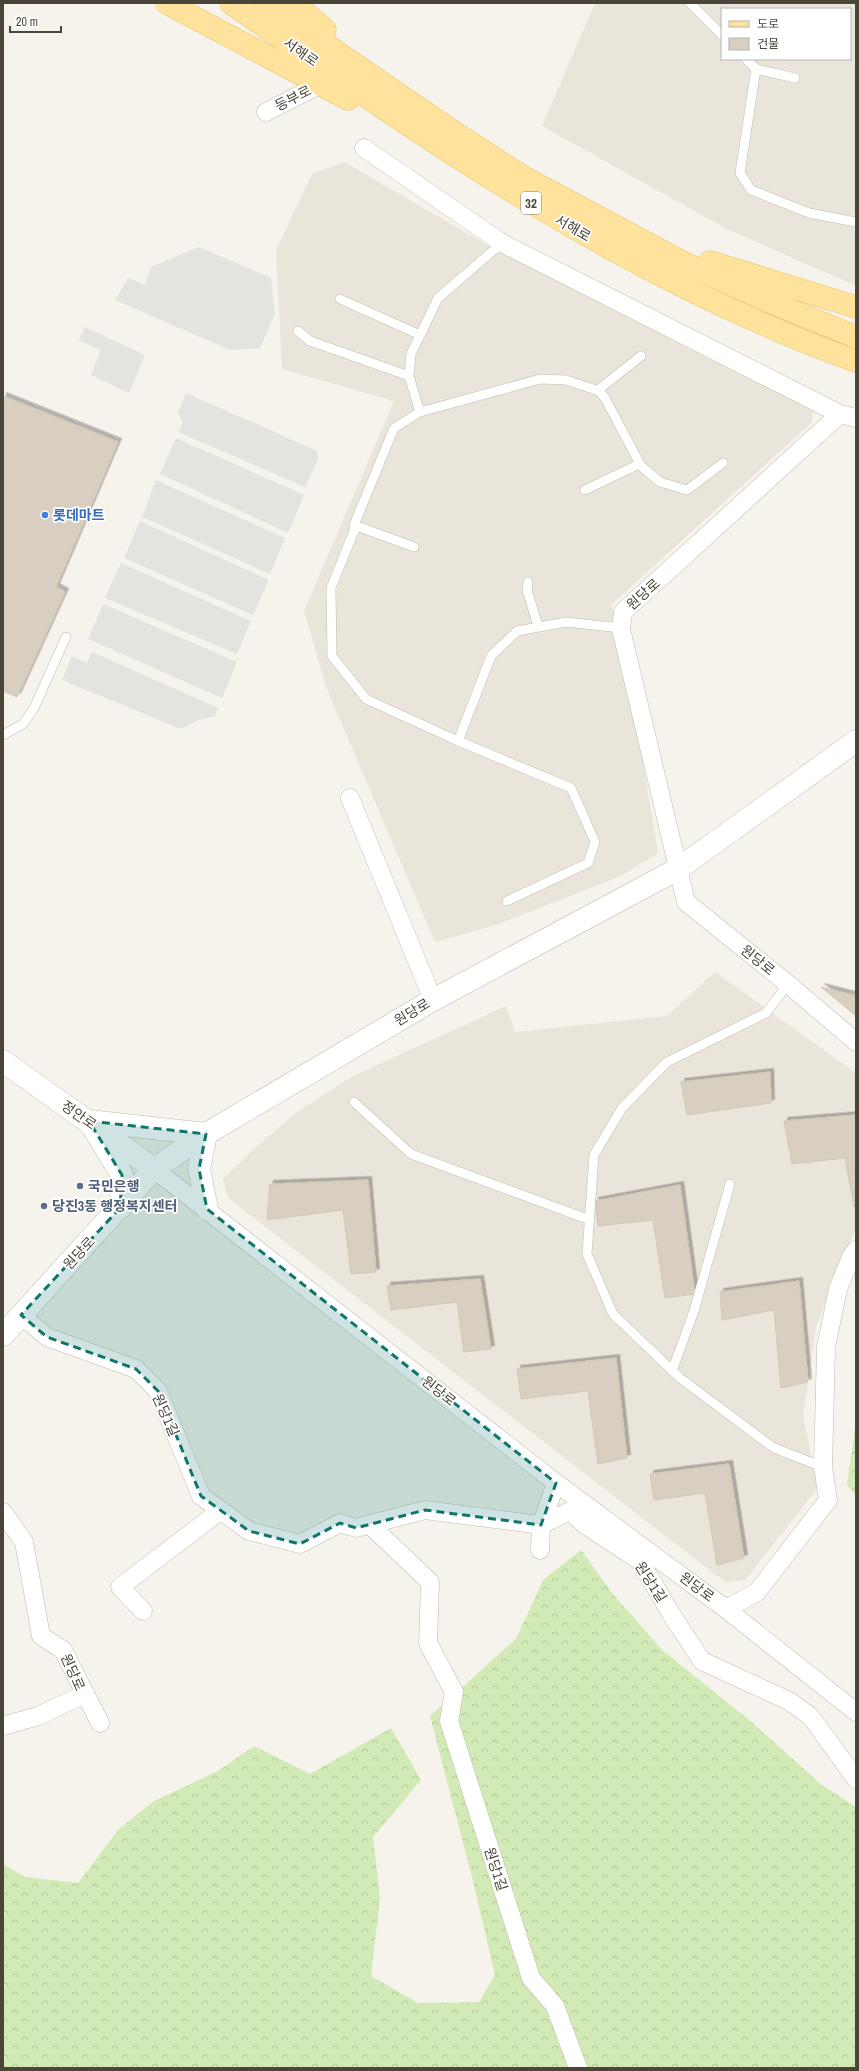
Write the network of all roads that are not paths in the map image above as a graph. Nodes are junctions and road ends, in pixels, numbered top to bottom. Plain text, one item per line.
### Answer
1 (167, 3) edge
2 (231, 3) edge
3 (265, 3) edge
4 (294, 3) edge
5 (690, 3) edge
6 (721, 34) edge
7 (747, 60) edge
8 (756, 69) junction
9 (795, 78) dead end
10 (321, 84) junction
11 (266, 112) dead end
12 (428, 115) junction
13 (364, 148) dead end
14 (450, 153) junction
15 (605, 222) junction
16 (856, 222) edge
17 (502, 243) junction
18 (340, 299) dead end
19 (856, 307) edge
20 (298, 331) dead end
21 (420, 335) junction
22 (856, 336) edge
23 (641, 356) dead end
24 (856, 361) edge
25 (409, 376) junction
26 (599, 391) junction
27 (420, 412) junction
28 (848, 416) edge
29 (723, 463) dead end
30 (641, 466) junction
31 (585, 490) dead end
32 (356, 526) junction
33 (414, 547) dead end
34 (528, 582) dead end
35 (538, 626) junction
36 (621, 628) junction
37 (66, 637) dead end
38 (3, 734) edge
39 (458, 741) junction
40 (856, 741) edge
41 (350, 798) dead end
42 (678, 869) junction
43 (507, 901) dead end
44 (788, 984) junction
45 (433, 1000) junction
46 (856, 1042) edge
47 (3, 1061) edge
48 (354, 1102) dead end
49 (89, 1122) junction
50 (206, 1134) junction
51 (154, 1169) junction
52 (730, 1184) dead end
53 (120, 1208) junction
54 (208, 1209) junction
55 (590, 1220) junction
56 (856, 1250) edge
57 (21, 1315) junction
58 (3, 1335) edge
59 (672, 1371) junction
60 (822, 1467) junction
61 (556, 1483) junction
62 (220, 1511) junction
63 (3, 1512) edge
64 (369, 1524) junction
65 (541, 1525) junction
66 (540, 1550) dead end
67 (726, 1609) junction
68 (143, 1611) dead end
69 (85, 1694) junction
70 (856, 1712) edge
71 (100, 1724) dead end
72 (3, 1726) edge
73 (856, 1779) edge
74 (578, 2068) edge

1 - 10 main road
2 - 14 main road, 서해로 / 32
3 - 12 main road, 서해로 / 32
4 - 12 main road
5 - 6 lane
7 - 8 lane
8 - 9 lane
8 - 16 lane
10 - 11 street, 동부로
10 - 14 main road
12 - 15 main road, 서해로 / 32
13 - 17 street
14 - 24 main road, 서해로 / 32
15 - 19 main road
15 - 22 main road, 서해로 / 32
17 - 21 lane
17 - 28 street
18 - 21 lane
20 - 25 lane
21 - 25 lane
23 - 26 lane
25 - 27 lane
26 - 27 lane
26 - 30 lane
27 - 32 lane
28 - 36 street, 원당로
29 - 30 lane
30 - 31 lane
32 - 33 lane
32 - 39 lane
34 - 35 lane
35 - 36 lane
35 - 39 lane
36 - 42 street, 원당로
37 - 38 lane
39 - 43 lane
40 - 42 street, 원당로
41 - 45 street
42 - 44 street, 원당로
42 - 45 street, 원당로
44 - 46 street, 원당로
44 - 55 lane
45 - 50 street, 원당로
47 - 49 street, 정안로
48 - 55 lane
49 - 50 street
49 - 51 street, 정안로
49 - 53 street
50 - 51 street, 원당로
50 - 54 street
51 - 53 street, 원당로
51 - 54 street, 원당로
52 - 59 lane
53 - 57 street, 원당로
54 - 61 street, 원당로
55 - 59 lane
56 - 60 street
57 - 58 street, 원당로
57 - 62 street, 원당1길
59 - 60 lane
60 - 67 street
61 - 65 street
61 - 67 street, 원당로
62 - 64 street, 원당1길
62 - 68 street
63 - 69 street, 원당로
64 - 65 street, 원당1길
64 - 74 street, 원당1길
65 - 66 street
65 - 73 street, 원당1길
67 - 70 street, 원당로
69 - 71 street
69 - 72 street, 원당로

